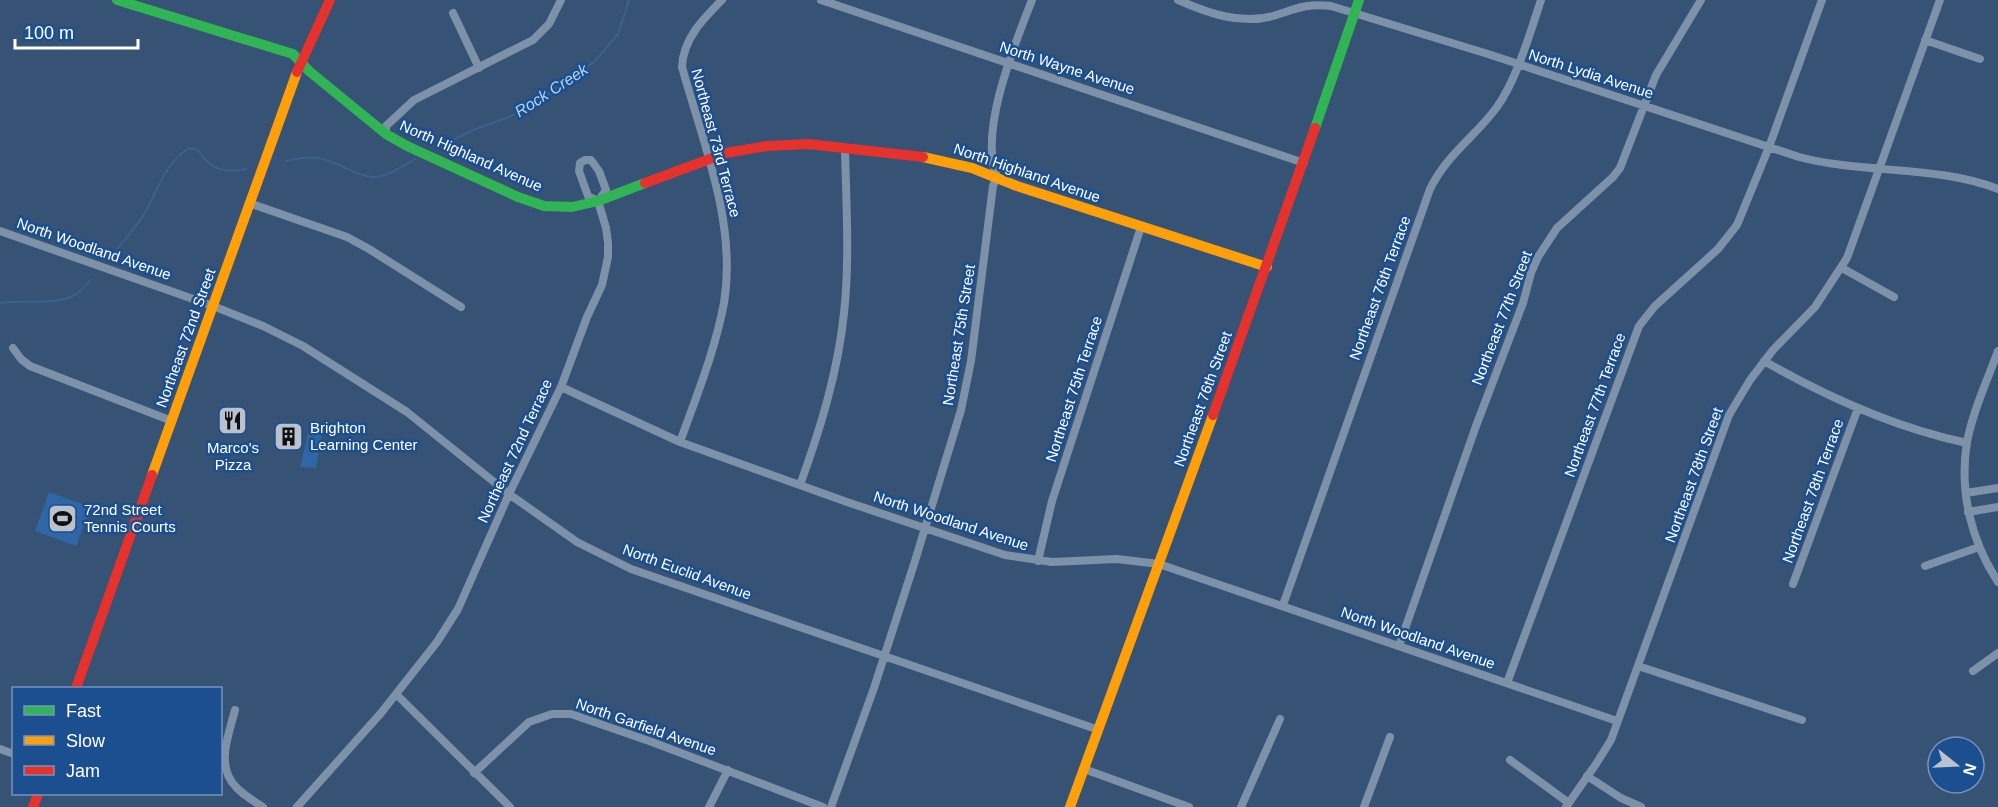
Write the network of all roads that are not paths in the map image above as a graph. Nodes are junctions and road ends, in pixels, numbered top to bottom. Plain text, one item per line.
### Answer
1 (117, 0) edge
2 (330, 0) edge
3 (561, 0) edge
4 (722, 0) edge
5 (821, 0) edge
6 (1032, 0) edge
7 (1178, 0) edge
8 (1359, 0) edge
9 (1541, 0) edge
10 (1701, 0) edge
11 (1822, 0) edge
12 (1940, 0) edge
13 (453, 13) dead end
14 (1355, 13) junction
15 (1925, 40) junction
16 (1980, 59) dead end
17 (301, 62) junction
18 (1008, 63) junction
19 (1517, 64) junction
20 (479, 68) junction
21 (1644, 106) junction
22 (386, 134) junction
23 (1769, 147) junction
24 (845, 148) junction
25 (708, 159) junction
26 (1304, 163) junction
27 (1880, 169) junction
28 (997, 177) junction
29 (1998, 189) edge
30 (598, 201) junction
31 (249, 203) junction
32 (1142, 227) junction
33 (0, 231) edge
34 (1267, 267) junction
35 (1842, 268) junction
36 (1894, 297) dead end
37 (213, 306) junction
38 (461, 307) dead end
39 (14, 348) dead end
40 (1998, 351) edge
41 (1764, 361) junction
42 (561, 387) junction
43 (1858, 408) junction
44 (172, 421) junction
45 (680, 442) junction
46 (1967, 443) junction
47 (800, 485) junction
48 (1998, 488) edge
49 (1966, 493) junction
50 (509, 494) junction
51 (1998, 507) edge
52 (1968, 512) junction
53 (925, 529) junction
54 (1979, 547) junction
55 (1038, 561) junction
56 (1159, 564) junction
57 (1924, 566) dead end
58 (1998, 582) edge
59 (1793, 584) dead end
60 (1283, 605) junction
61 (1399, 646) junction
62 (1998, 653) edge
63 (884, 657) junction
64 (1638, 666) junction
65 (1973, 671) dead end
66 (1507, 683) junction
67 (76, 687) edge
68 (396, 694) junction
69 (235, 710) dead end
70 (1280, 719) dead end
71 (1802, 720) dead end
72 (1617, 721) junction
73 (1099, 730) junction
74 (1390, 737) dead end
75 (1510, 760) dead end
76 (1084, 769) junction
77 (728, 770) junction
78 (474, 773) junction
79 (1587, 776) junction
80 (1567, 805) edge
81 (263, 807) edge
82 (297, 807) edge
83 (510, 807) edge
84 (709, 807) edge
85 (823, 807) edge
86 (831, 807) edge
87 (1070, 807) edge
88 (1189, 807) edge
89 (1241, 807) edge
90 (1364, 807) edge
91 (1641, 807) edge

1 - 17 street, North Highland Avenue
2 - 17 street, Northeast 72nd Street
3 - 20 street
4 - 25 street, Northeast 73rd Terrace
5 - 18 street, North Wayne Avenue
6 - 18 street, Northeast 75th Street
7 - 14 street, North Lydia Avenue
8 - 14 street, Northeast 76th Street
9 - 19 street, Northeast 76th Terrace
10 - 21 street, Northeast 77th Street
11 - 23 street, Northeast 77th Terrace
12 - 15 street, Northeast 78th Street
13 - 20 street
14 - 19 street, North Lydia Avenue
14 - 26 street, Northeast 76th Street
15 - 16 street
15 - 27 street, Northeast 78th Street
17 - 22 street, North Highland Avenue
17 - 31 street, Northeast 72nd Street
18 - 26 street, North Wayne Avenue
18 - 28 street, Northeast 75th Street
19 - 21 street, North Lydia Avenue
19 - 60 street, Northeast 76th Terrace
20 - 22 street
21 - 23 street, North Lydia Avenue
21 - 61 street, Northeast 77th Street
22 - 30 street, North Highland Avenue
23 - 27 street, North Lydia Avenue
23 - 66 street, Northeast 77th Terrace
24 - 25 street, North Highland Avenue
24 - 28 street, North Highland Avenue
24 - 47 street
25 - 30 street, North Highland Avenue
25 - 45 street, Northeast 73rd Terrace
26 - 34 street, Northeast 76th Street
27 - 29 street, North Lydia Avenue
27 - 35 street, Northeast 78th Street
28 - 32 street, North Highland Avenue
28 - 53 street, Northeast 75th Street
30 - 30 street
30 - 42 street, Northeast 72nd Terrace
31 - 37 street, Northeast 72nd Street
31 - 38 street
32 - 34 street, North Highland Avenue
32 - 55 street, Northeast 75th Terrace
33 - 37 street, North Woodland Avenue
34 - 56 street, Northeast 76th Street
35 - 36 street
35 - 41 street, Northeast 78th Street
37 - 44 street, Northeast 72nd Street
37 - 50 street, North Euclid Avenue
39 - 44 street
40 - 46 street
41 - 43 street
41 - 64 street, Northeast 78th Street
42 - 45 street, North Woodland Avenue
42 - 50 street, Northeast 72nd Terrace
43 - 46 street
43 - 59 street, Northeast 78th Terrace
44 - 67 street, Northeast 72nd Street
45 - 47 street, North Woodland Avenue
46 - 49 street
47 - 53 street, North Woodland Avenue
48 - 49 street
49 - 52 street
50 - 63 street, North Euclid Avenue
50 - 68 street, Northeast 72nd Terrace
51 - 52 street
52 - 54 street
53 - 55 street, North Woodland Avenue
53 - 63 street, Northeast 75th Street
54 - 57 street
54 - 58 street
55 - 56 street, North Woodland Avenue
56 - 60 street, North Woodland Avenue
56 - 73 street, Northeast 76th Street
60 - 61 street, North Woodland Avenue
61 - 66 street, North Woodland Avenue
62 - 65 street
63 - 73 street, North Euclid Avenue
63 - 86 street, Northeast 75th Street
64 - 71 street
64 - 72 street, Northeast 78th Street
66 - 72 street, North Woodland Avenue
68 - 78 street
68 - 82 street, Northeast 72nd Terrace
69 - 81 street
70 - 89 street
72 - 79 street, Northeast 78th Street
73 - 76 street, Northeast 76th Street
74 - 90 street
75 - 80 street, Northeast 78th Street
76 - 87 street, Northeast 76th Street
76 - 88 street
77 - 78 street, North Garfield Avenue
77 - 84 street
77 - 85 street, North Garfield Avenue
78 - 83 street
79 - 80 street, Northeast 78th Street
79 - 91 street

